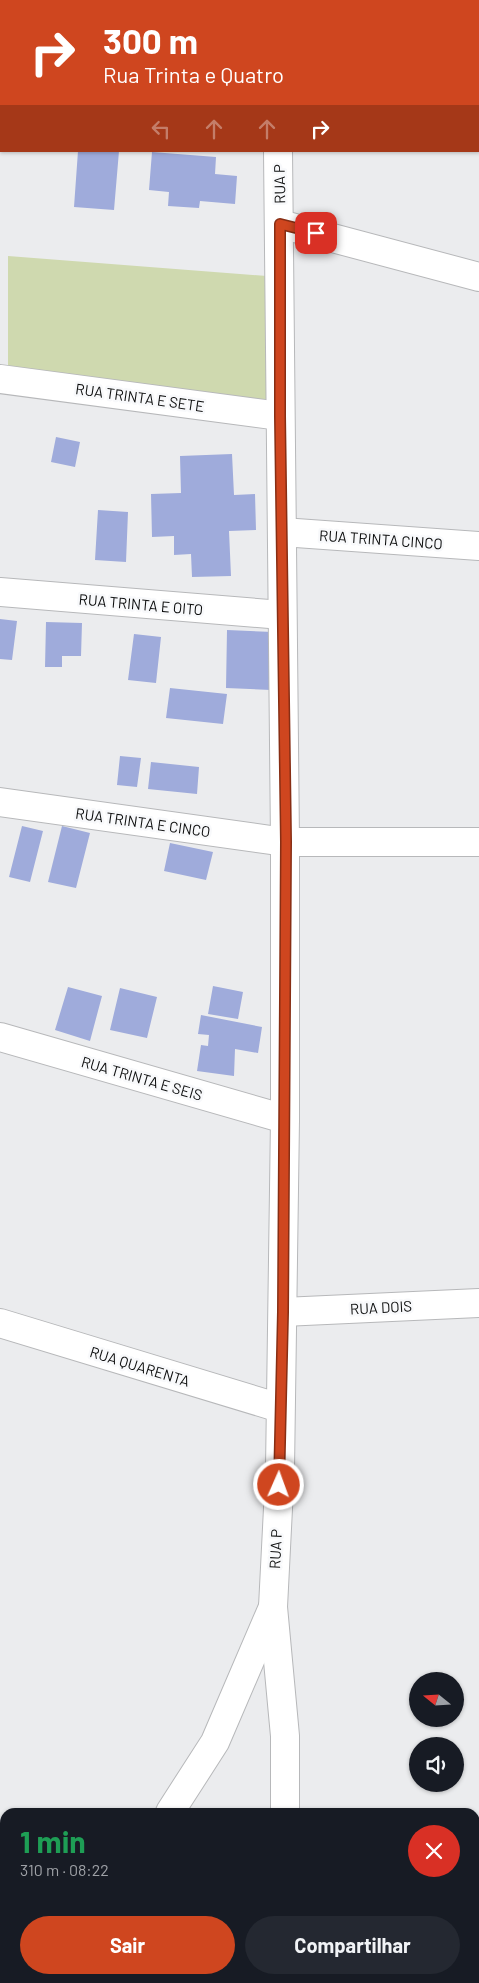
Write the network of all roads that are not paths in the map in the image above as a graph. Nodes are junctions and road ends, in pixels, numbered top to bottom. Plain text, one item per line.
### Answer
1 (274, 152) edge
2 (280, 224) junction
3 (479, 277) edge
4 (0, 379) edge
5 (280, 416) junction
6 (282, 532) junction
7 (479, 546) edge
8 (0, 592) edge
9 (282, 615) junction
10 (0, 802) edge
11 (286, 842) junction
12 (479, 842) edge
13 (0, 1037) edge
14 (285, 1119) junction
15 (479, 1302) edge
16 (283, 1312) junction
17 (0, 1323) edge
18 (280, 1408) junction
19 (273, 1607) junction
20 (173, 1808) edge
21 (285, 1808) edge

1 - 2 street, RUA P
2 - 3 street
2 - 5 street, RUA P
4 - 5 street, RUA TRINTA E SETE
5 - 6 street, RUA P
6 - 7 street, RUA TRINTA CINCO
6 - 9 street, RUA P
8 - 9 street, RUA TRINTA E OITO
9 - 11 street, RUA P
10 - 11 street, RUA TRINTA E CINCO
11 - 12 street
11 - 14 street, RUA P
13 - 14 street, RUA TRINTA E SEIS
14 - 16 street, RUA P
15 - 16 street, RUA DOIS
16 - 18 street, RUA P
17 - 18 street, RUA QUARENTA
18 - 19 street, RUA P
19 - 20 street, RUA P
19 - 21 street

